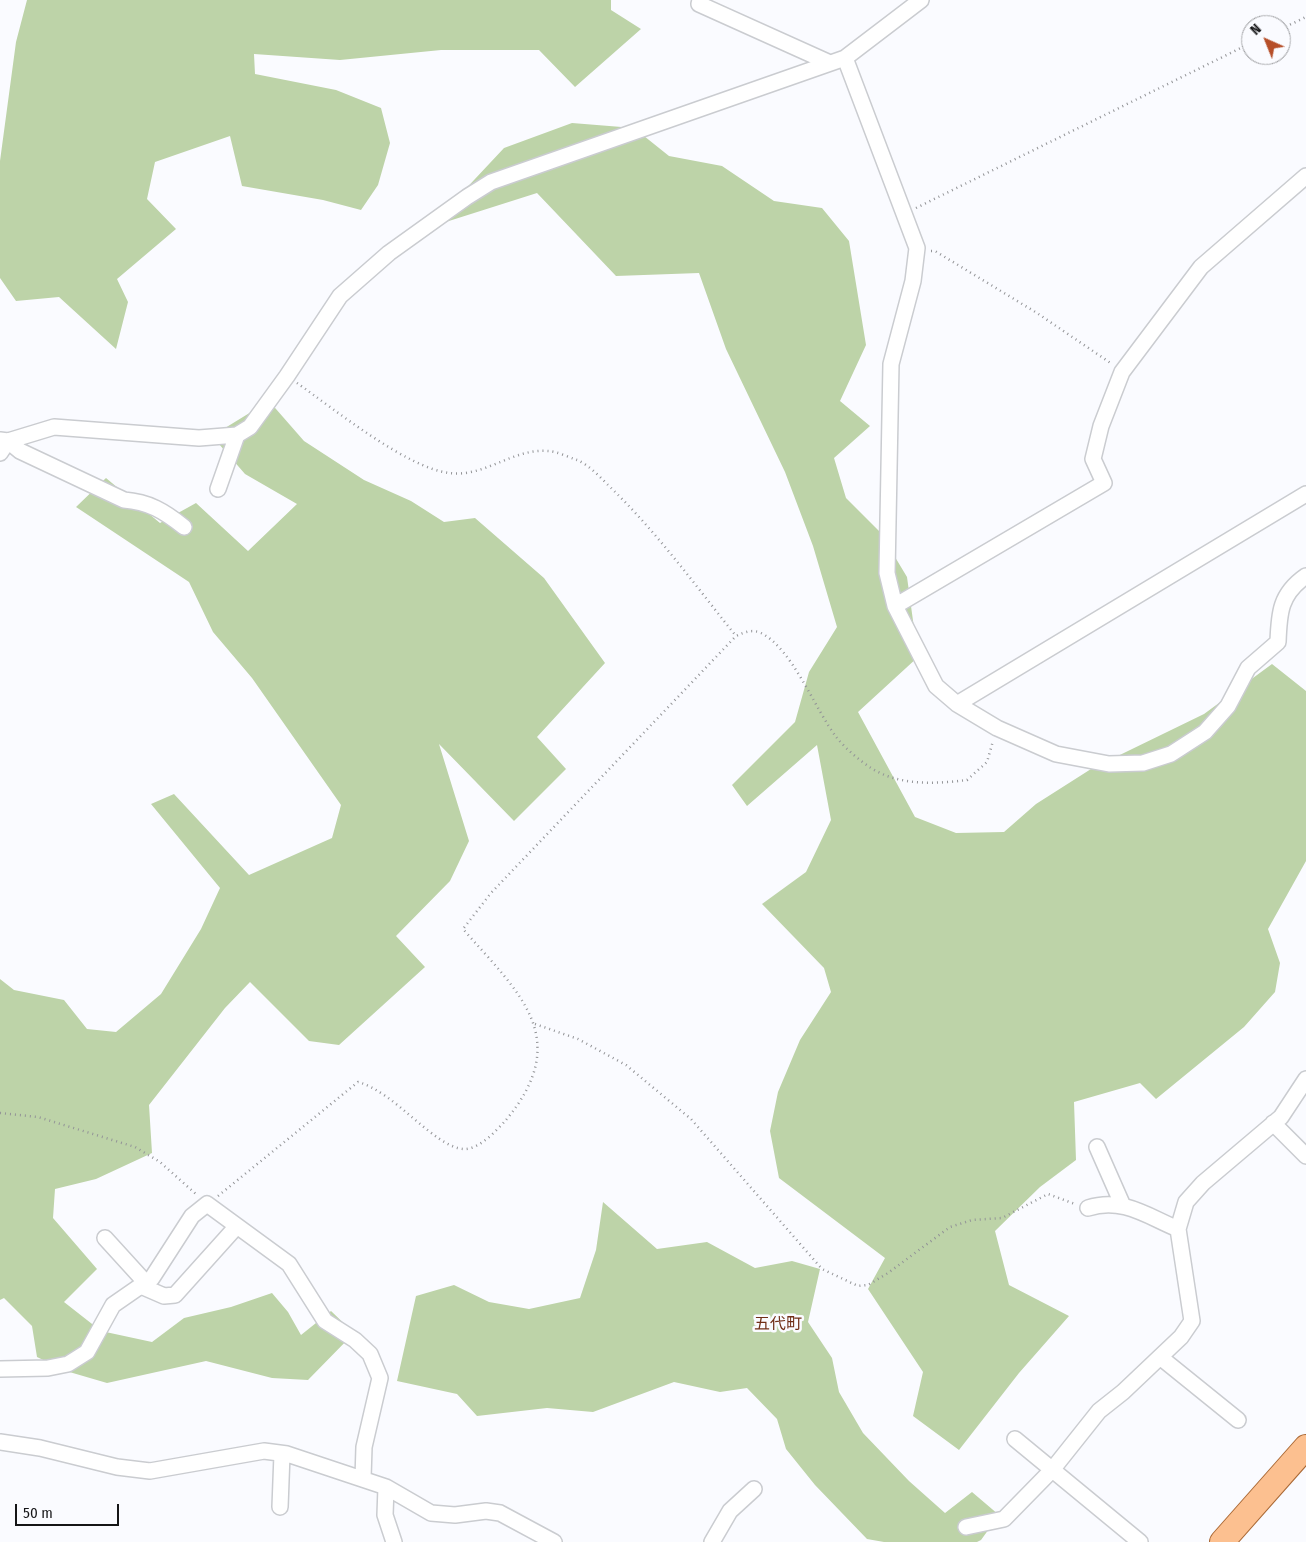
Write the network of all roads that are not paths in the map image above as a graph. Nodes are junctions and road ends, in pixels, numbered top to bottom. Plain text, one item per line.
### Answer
1 (700, 0) edge
2 (921, 0) edge
3 (845, 58) junction
4 (830, 63) junction
5 (1306, 176) edge
6 (237, 435) junction
7 (3, 445) edge
8 (218, 488) dead end
9 (1306, 494) edge
10 (184, 527) dead end
11 (1306, 576) edge
12 (895, 606) junction
13 (957, 704) junction
14 (1306, 1079) edge
15 (1274, 1123) junction
16 (1097, 1147) dead end
17 (1306, 1156) edge
18 (1123, 1206) junction
19 (1088, 1208) road end
20 (237, 1226) junction
21 (1178, 1229) junction
22 (105, 1238) dead end
23 (144, 1284) junction
24 (1160, 1358) junction
25 (0, 1369) edge
26 (1238, 1420) dead end
27 (1016, 1439) dead end
28 (0, 1442) edge
29 (1306, 1447) edge
30 (282, 1454) junction
31 (1052, 1470) junction
32 (363, 1478) junction
33 (386, 1487) junction
34 (754, 1489) dead end
35 (280, 1507) dead end
36 (966, 1528) dead end
37 (394, 1542) edge
38 (554, 1542) edge
39 (712, 1542) edge
40 (1140, 1542) edge
41 (1222, 1542) edge

1 - 4 street
2 - 3 street
3 - 4 street
3 - 12 street
4 - 6 street
5 - 12 street
6 - 7 street
6 - 8 street
7 - 10 street
9 - 13 street
11 - 13 street
12 - 13 street
14 - 15 street
15 - 17 street
15 - 21 street
16 - 18 street
18 - 19 street
18 - 21 street
20 - 23 street
20 - 23 street
20 - 32 street
21 - 24 street
22 - 23 street
23 - 25 street
24 - 26 street
24 - 31 street
27 - 31 street
28 - 30 street
29 - 41 main road
30 - 32 street
30 - 35 street
31 - 36 street
31 - 40 street
32 - 33 street
33 - 37 street
33 - 38 street
34 - 39 street

